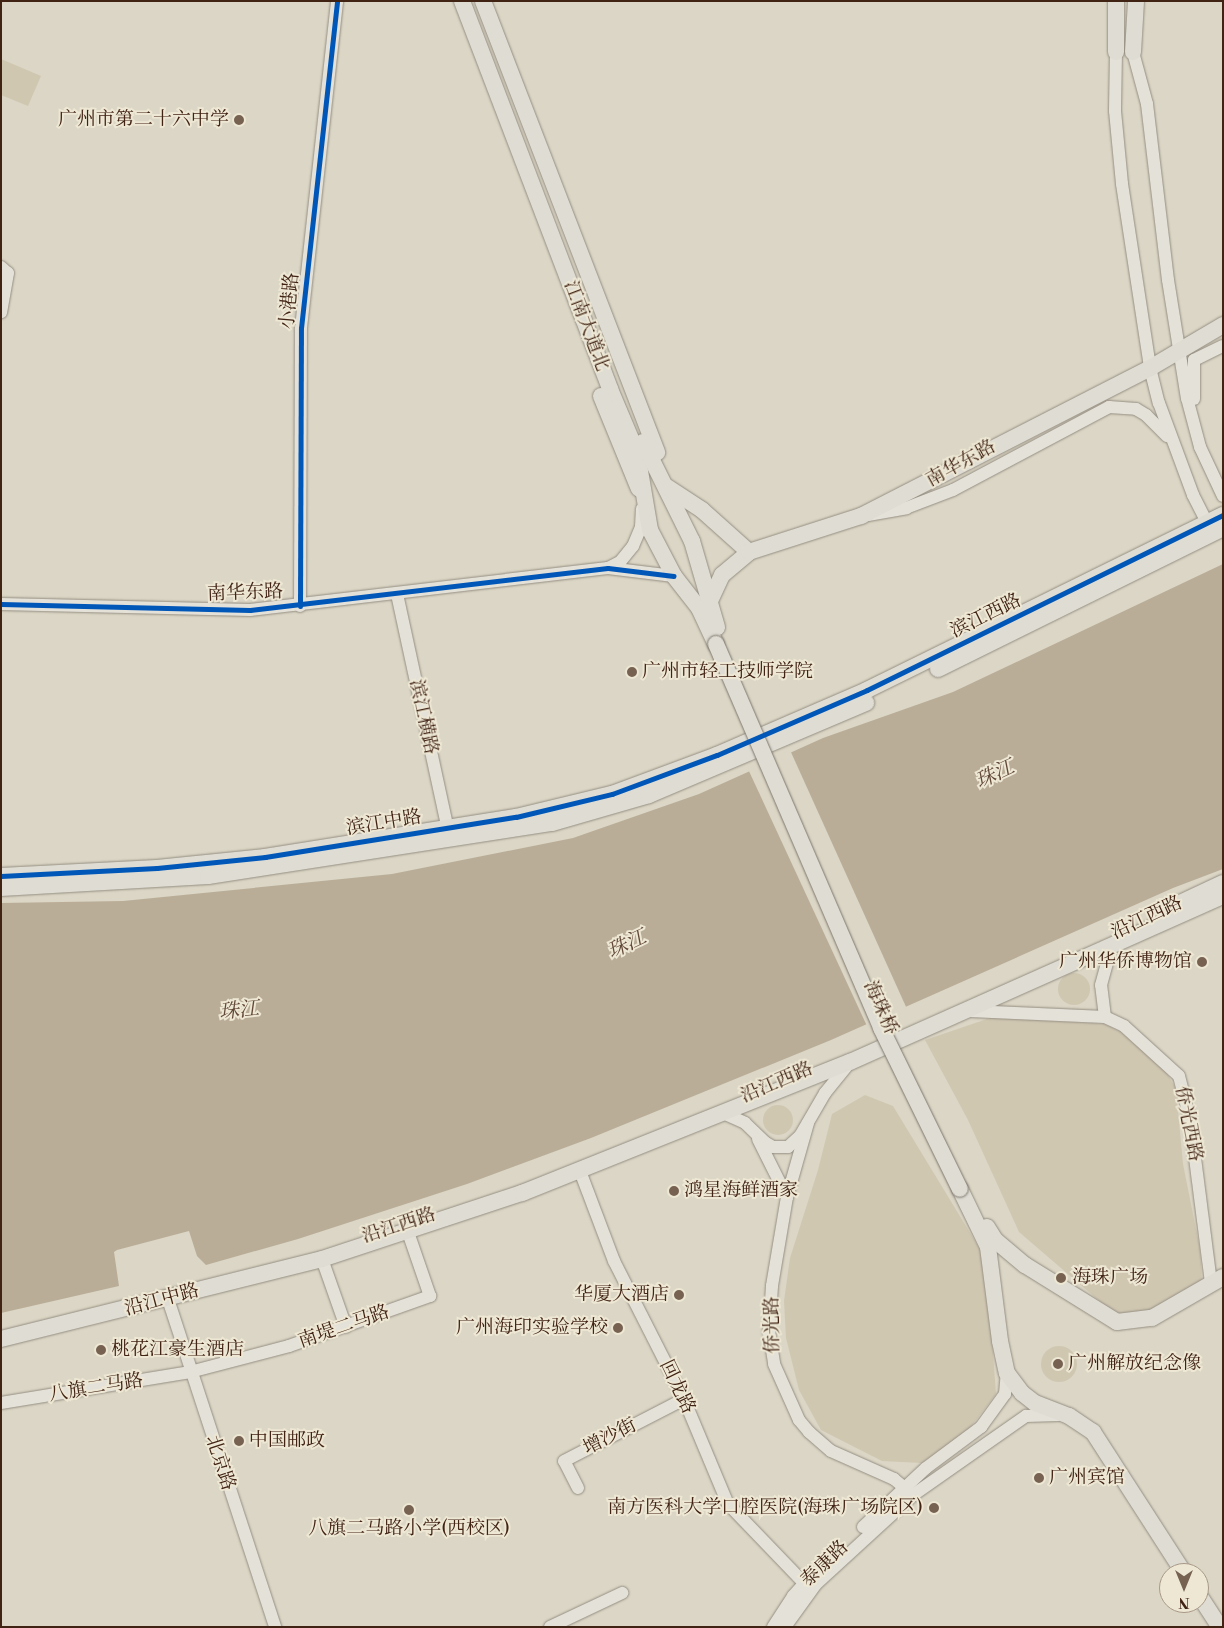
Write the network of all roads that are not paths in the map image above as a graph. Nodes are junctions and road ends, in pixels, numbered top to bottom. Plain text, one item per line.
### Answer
1 (337, 1) edge
2 (451, 1) edge
3 (462, 1) edge
4 (473, 1) edge
5 (483, 1) edge
6 (1116, 1) edge
7 (1136, 1) edge
8 (1116, 52) joint
9 (1133, 52) joint
10 (1, 267) edge
11 (1, 312) edge
12 (1223, 325) edge
13 (1223, 346) edge
14 (1180, 357) junction
15 (1194, 360) junction
16 (1150, 368) junction
17 (610, 389) junction
18 (1103, 390) junction
19 (1071, 427) junction
20 (1195, 432) junction
21 (1173, 444) junction
22 (669, 491) junction
23 (642, 493) junction
24 (1223, 496) edge
25 (1223, 515) edge
26 (861, 516) junction
27 (1207, 523) junction
28 (1223, 528) edge
29 (749, 552) junction
30 (608, 568) junction
31 (674, 576) junction
32 (396, 594) junction
33 (709, 603) junction
34 (1, 604) edge
35 (300, 606) junction
36 (719, 642) junction
37 (762, 742) junction
38 (449, 834) junction
39 (1, 876) edge
40 (1223, 883) edge
41 (1, 888) edge
42 (1223, 896) edge
43 (1112, 945) junction
44 (968, 1011) junction
45 (1105, 1017) junction
46 (850, 1062) junction
47 (723, 1113) junction
48 (808, 1123) junction
49 (756, 1135) junction
50 (580, 1171) junction
51 (963, 1187) junction
52 (787, 1197) junction
53 (408, 1232) junction
54 (320, 1255) junction
55 (1217, 1281) edge
56 (168, 1299) junction
57 (346, 1327) junction
58 (1, 1339) edge
59 (190, 1372) junction
60 (1007, 1373) junction
61 (684, 1399) junction
62 (1, 1404) edge
63 (1069, 1416) junction
64 (578, 1488) dead end
65 (909, 1491) junction
66 (1177, 1563) edge
67 (804, 1583) junction
68 (622, 1593) dead end
69 (1209, 1610) edge
70 (275, 1627) edge
71 (550, 1627) edge
72 (773, 1627) edge
73 (784, 1627) edge
74 (1220, 1627) edge

1 - 35 street, 小港路
2 - 23 main road
3 - 17 main road, 江南大道北
4 - 22 main road, 江南大道北
5 - 22 main road
6 - 8 main road
7 - 9 main road
8 - 16 street
9 - 14 street
10 - 11 street
12 - 14 main road, 南华东路
13 - 15 street
14 - 15 street
14 - 16 main road, 南华东路
14 - 20 street
15 - 20 street
16 - 18 main road, 南华东路
16 - 21 street
17 - 22 main road
17 - 23 main road, 江南大道北
18 - 19 street
18 - 26 main road, 南华东路
19 - 21 street
19 - 26 street
20 - 24 street
21 - 27 street
22 - 29 main road
22 - 33 main road, 江南大道北
23 - 30 street
23 - 31 main road, 江南大道北
25 - 27 main road, 滨江西路
26 - 29 main road, 南华东路
27 - 28 street
27 - 37 main road, 滨江西路
28 - 37 main road, 滨江西路
29 - 33 main road, 南华东路
30 - 31 street, 南华东路
30 - 32 street, 南华东路
31 - 36 main road, 江南大道北
32 - 35 street, 南华东路
32 - 38 street, 滨江横路
33 - 36 main road, 江南大道北
34 - 35 street, 南华东路
36 - 51 main road, 海珠桥, bridge
37 - 38 main road, 滨江中路
38 - 39 main road, 滨江中路
38 - 41 main road, 滨江中路
40 - 54 main road, 沿江西路
42 - 43 main road, 沿江西路
43 - 44 main road, 沿江西路
43 - 45 street
44 - 45 street, 侨光西路
44 - 46 main road, 沿江西路
45 - 55 street, 侨光西路
46 - 47 main road, 沿江西路
46 - 48 street
47 - 49 street
47 - 50 main road, 沿江西路
48 - 49 street
48 - 52 street, 侨光路
49 - 52 street
50 - 53 main road, 沿江西路
50 - 61 street, 回龙路
51 - 55 main road, 海珠桥
51 - 60 main road, 海珠桥
52 - 65 street, 侨光路
53 - 54 main road, 沿江西路
53 - 57 street, 南堤二马路
54 - 56 main road, 沿江中路
54 - 57 street
56 - 58 main road, 沿江中路
56 - 59 street, 北京路
57 - 59 street, 南堤二马路
59 - 62 street, 八旗二马路
59 - 70 street, 北京路
60 - 63 main road
60 - 65 street, 泰康路
61 - 64 street, 增沙街
61 - 67 street, 回龙路
63 - 65 street, 泰康路
63 - 66 main road
65 - 67 street, 泰康路
65 - 73 street, 泰康路
67 - 72 street, 泰康路
68 - 71 street
69 - 74 main road

